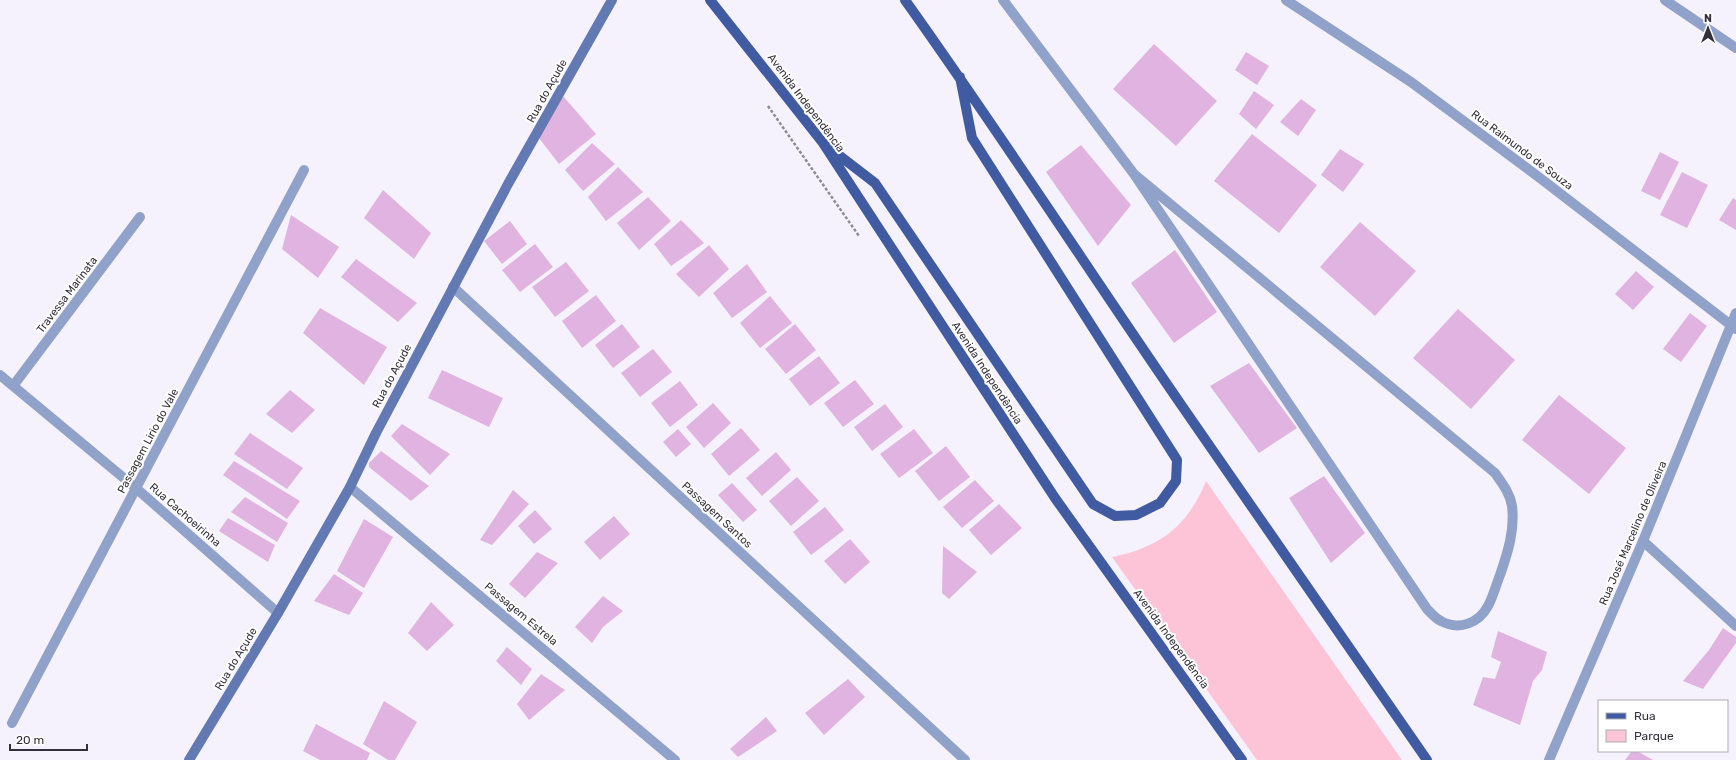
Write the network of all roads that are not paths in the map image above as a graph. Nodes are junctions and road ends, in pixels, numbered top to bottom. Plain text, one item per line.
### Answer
1 (612, 0) edge
2 (710, 0) edge
3 (905, 0) edge
4 (1003, 0) edge
5 (1286, 0) edge
6 (1664, 0) edge
7 (1736, 48) edge
8 (960, 77) junction
9 (823, 143) junction
10 (304, 170) dead end
11 (1134, 174) junction
12 (140, 217) dead end
13 (453, 287) junction
14 (1736, 313) edge
15 (1734, 327) edge
16 (0, 375) edge
17 (13, 386) junction
18 (350, 487) junction
19 (137, 490) junction
20 (1643, 541) junction
21 (278, 613) junction
22 (1736, 626) edge
23 (12, 723) dead end
24 (189, 760) edge
25 (675, 760) edge
26 (966, 760) edge
27 (1242, 760) edge
28 (1427, 760) edge
29 (1549, 760) edge

1 - 13 street, Rua do Açude
2 - 9 main road, Avenida Independência
3 - 8 main road
4 - 11 street
5 - 15 street, Rua Raimundo de Souza
6 - 7 street
8 - 9 main road
8 - 28 main road
9 - 27 main road, Avenida Independência
10 - 19 street, Passagem Lirio do Vale
11 - 11 street
12 - 17 street, Travessa Marinata
13 - 18 street, Rua do Açude
13 - 26 street, Passagem Santos
14 - 15 street, Rua José Marcelino de Oliveira
15 - 20 street, Rua José Marcelino de Oliveira
16 - 17 street, Rua Cachoeirinha
17 - 19 street, Rua Cachoeirinha
18 - 21 street, Rua do Açude
18 - 25 street, Passagem Estrela
19 - 21 street, Rua Cachoeirinha
19 - 23 street, Passagem Lirio do Vale
20 - 22 street
20 - 29 street, Rua José Marcelino de Oliveira
21 - 24 street, Rua do Açude

